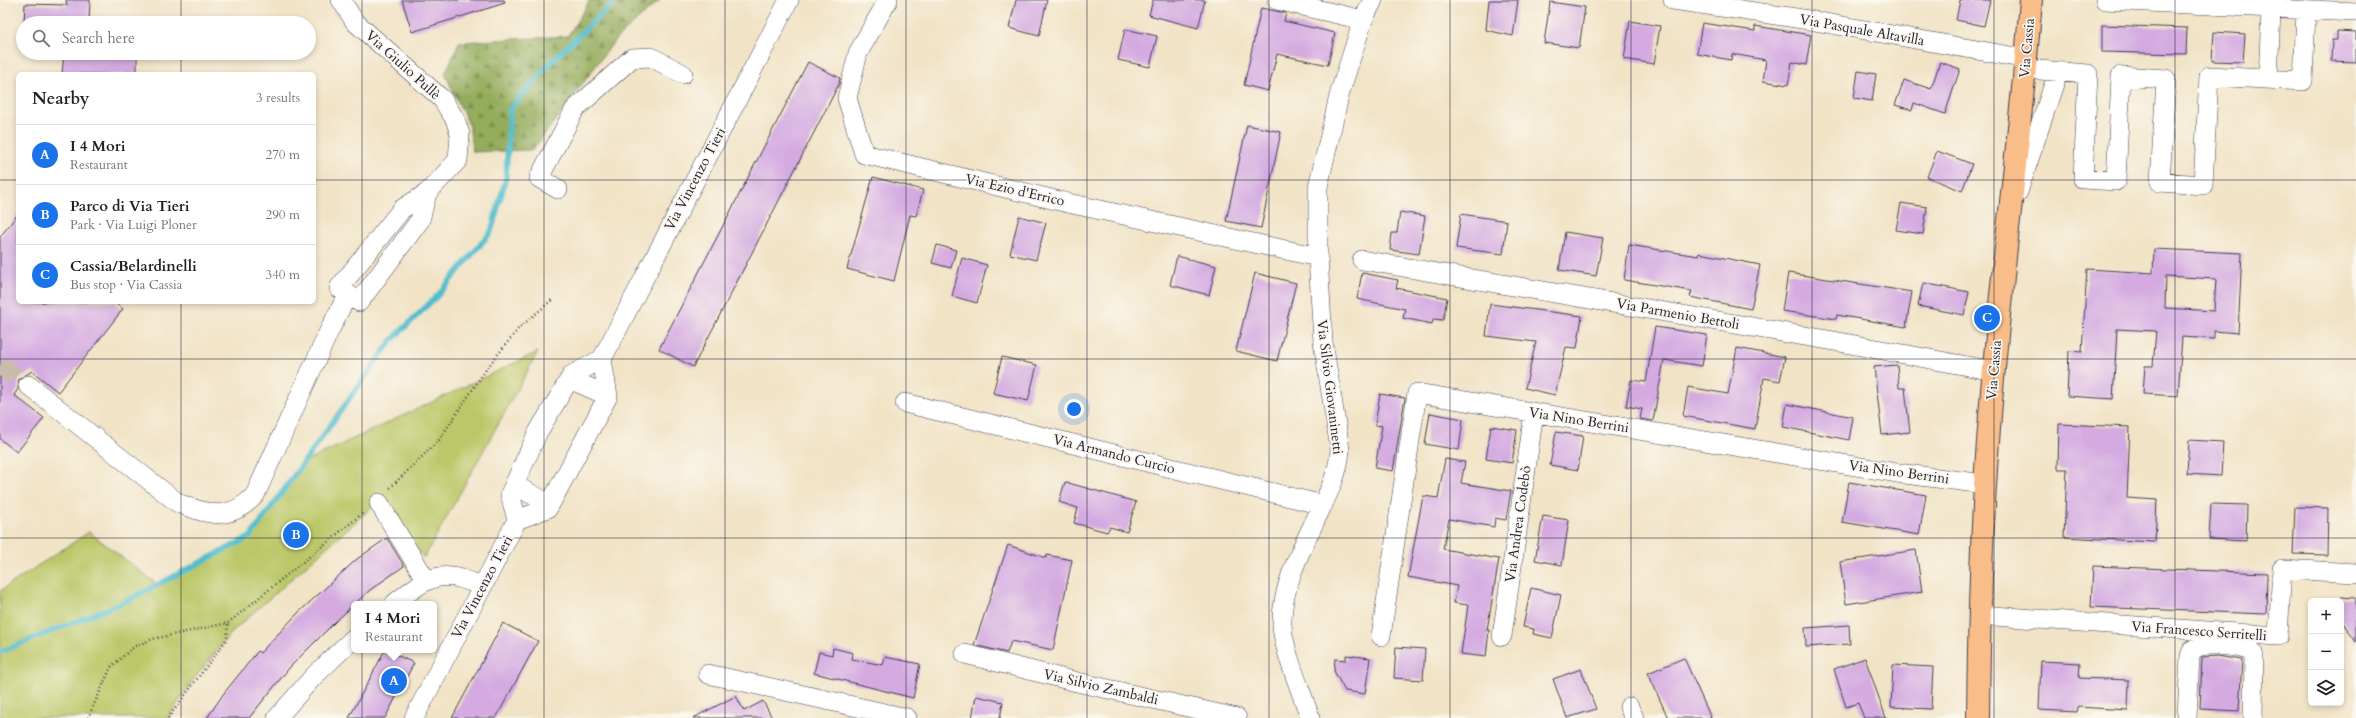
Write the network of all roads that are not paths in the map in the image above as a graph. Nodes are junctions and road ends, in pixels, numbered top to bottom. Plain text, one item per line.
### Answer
1 (341, 0) edge
2 (789, 0) edge
3 (1277, 0) edge
4 (1373, 0) edge
5 (1673, 0) edge
6 (2031, 0) edge
7 (2105, 0) edge
8 (884, 3) edge
9 (2271, 10) junction
10 (2306, 11) junction
11 (2356, 12) edge
12 (1363, 20) junction
13 (2026, 64) junction
14 (2058, 72) junction
15 (683, 74) dead end
16 (2268, 79) junction
17 (558, 189) dead end
18 (2010, 216) junction
19 (1318, 257) junction
20 (1362, 260) dead end
21 (602, 359) junction
22 (1994, 371) junction
23 (570, 379) junction
24 (28, 385) tunnel mouth
25 (608, 396) junction
26 (905, 403) dead end
27 (1534, 413) junction
28 (514, 484) junction
29 (1985, 484) junction
30 (379, 503) road end
31 (550, 504) junction
32 (1322, 504) junction
33 (517, 520) junction
34 (2356, 573) edge
35 (426, 580) junction
36 (482, 587) junction
37 (398, 601) edge
38 (1980, 615) junction
39 (1381, 636) dead end
40 (1502, 636) dead end
41 (351, 641) edge
42 (965, 654) dead end
43 (708, 674) dead end
44 (277, 718) edge
45 (414, 718) edge
46 (907, 718) edge
47 (1237, 718) edge
48 (1310, 718) edge
49 (1978, 718) edge
50 (2187, 718) edge
51 (2254, 718) edge

1 - 24 street, Via Giulio Pullè
2 - 21 street, Via Vincenzo Tieri
3 - 12 street
4 - 12 street, Via Silvio Giovaninetti
5 - 13 street, Via Pasquale Altavilla
6 - 13 main road, Via Cassia
7 - 9 street
8 - 19 street, Via Ezio d'Errico
9 - 10 street
9 - 16 street
10 - 11 street
10 - 16 street
12 - 19 street, Via Silvio Giovaninetti
13 - 14 street, Via Pasquale Altavilla
13 - 18 main road, Via Cassia
14 - 16 street, Via Pasquale Altavilla
14 - 18 street
15 - 17 street
18 - 22 main road, Via Cassia
19 - 32 street, Via Silvio Giovaninetti
20 - 22 street, Via Parmenio Bettoli
21 - 23 street, Via Vincenzo Tieri
21 - 25 street
22 - 29 main road, Via Cassia
23 - 25 street
23 - 28 street, Via Vincenzo Tieri
25 - 31 street
26 - 32 street, Via Armando Curcio
27 - 29 street, Via Nino Berrini
27 - 39 street, Via Nino Berrini
27 - 40 street, Via Andrea Codebò
28 - 31 street
28 - 33 street, Via Vincenzo Tieri
29 - 38 main road, Via Cassia
30 - 35 street
31 - 33 street, Via Vincenzo Tieri
32 - 48 street, Via Silvio Giovaninetti
33 - 36 street, Via Vincenzo Tieri
34 - 38 street, Via Francesco Serritelli
35 - 36 street
35 - 37 street
36 - 45 street, Via Vincenzo Tieri
38 - 49 main road, Via Cassia
41 - 44 street
42 - 47 street, Via Silvio Zambaldi
43 - 46 street
50 - 51 street

